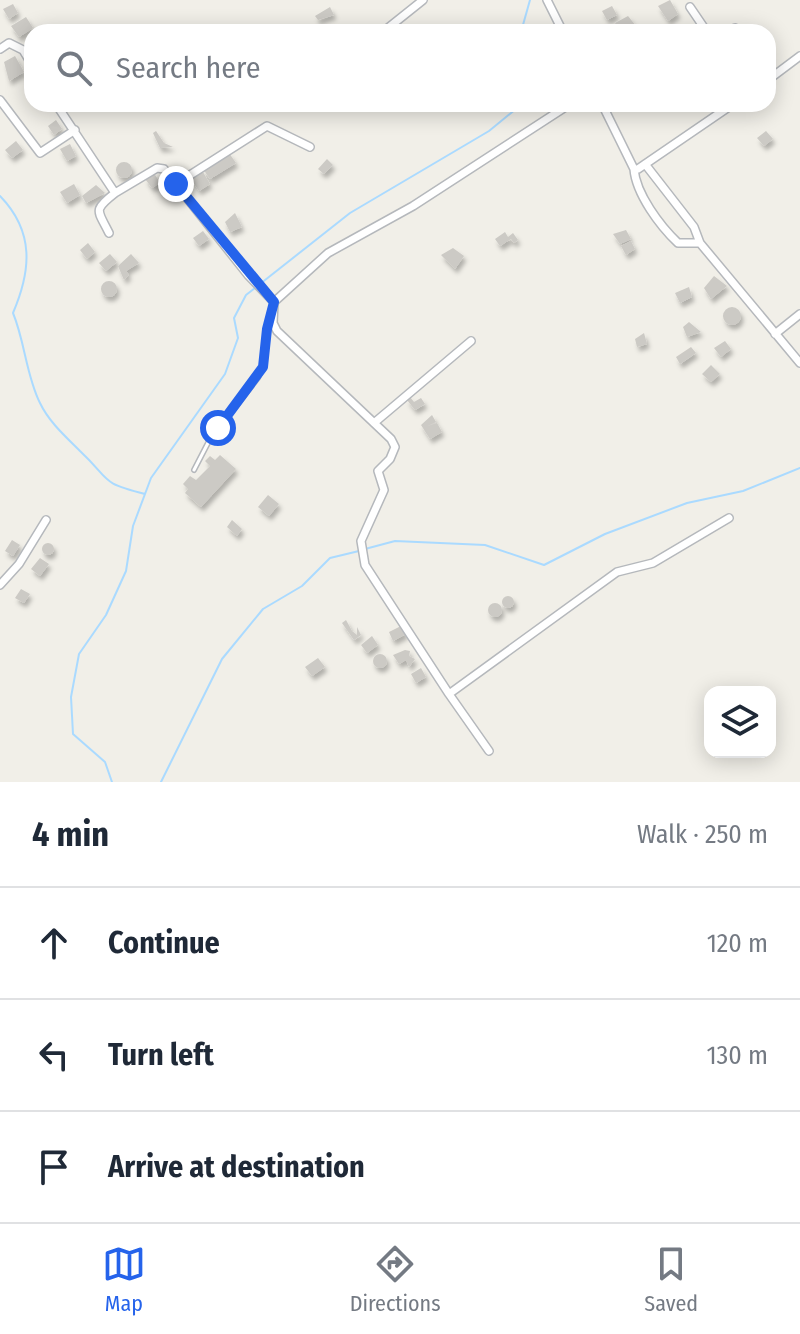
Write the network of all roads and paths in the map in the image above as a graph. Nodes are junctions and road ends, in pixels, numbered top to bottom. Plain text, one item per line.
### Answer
1 (423, 0) edge
2 (547, 0) edge
3 (690, 7) dead end
4 (393, 24) edge
5 (559, 24) edge
6 (702, 24) edge
7 (0, 49) edge
8 (24, 55) edge
9 (800, 56) edge
10 (776, 72) edge
11 (0, 100) edge
12 (62, 112) edge
13 (558, 112) edge
14 (606, 112) edge
15 (721, 112) edge
16 (75, 130) junction
17 (310, 147) dead end
18 (645, 164) junction
19 (634, 169) junction
20 (176, 184) junction
21 (115, 193) junction
22 (109, 233) dead end
23 (700, 243) junction
24 (271, 298) junction
25 (273, 314) junction
26 (800, 314) edge
27 (775, 334) junction
28 (471, 341) dead end
29 (800, 363) edge
30 (374, 423) junction
31 (194, 470) dead end
32 (729, 518) dead end
33 (46, 520) dead end
34 (0, 585) edge
35 (449, 694) junction
36 (489, 751) dead end

1 - 4 street
2 - 5 street
3 - 6 street
7 - 8 street
9 - 10 street
11 - 16 street
12 - 16 street
13 - 24 street
14 - 19 street
15 - 18 street
16 - 21 street
17 - 20 street
18 - 19 street
18 - 23 street
19 - 23 street
20 - 21 street
20 - 24 street
21 - 22 street
23 - 27 street
24 - 25 street
25 - 30 street
25 - 31 lane
26 - 27 street
27 - 29 street
28 - 30 street
30 - 35 street
32 - 35 street
33 - 34 street
35 - 36 street

